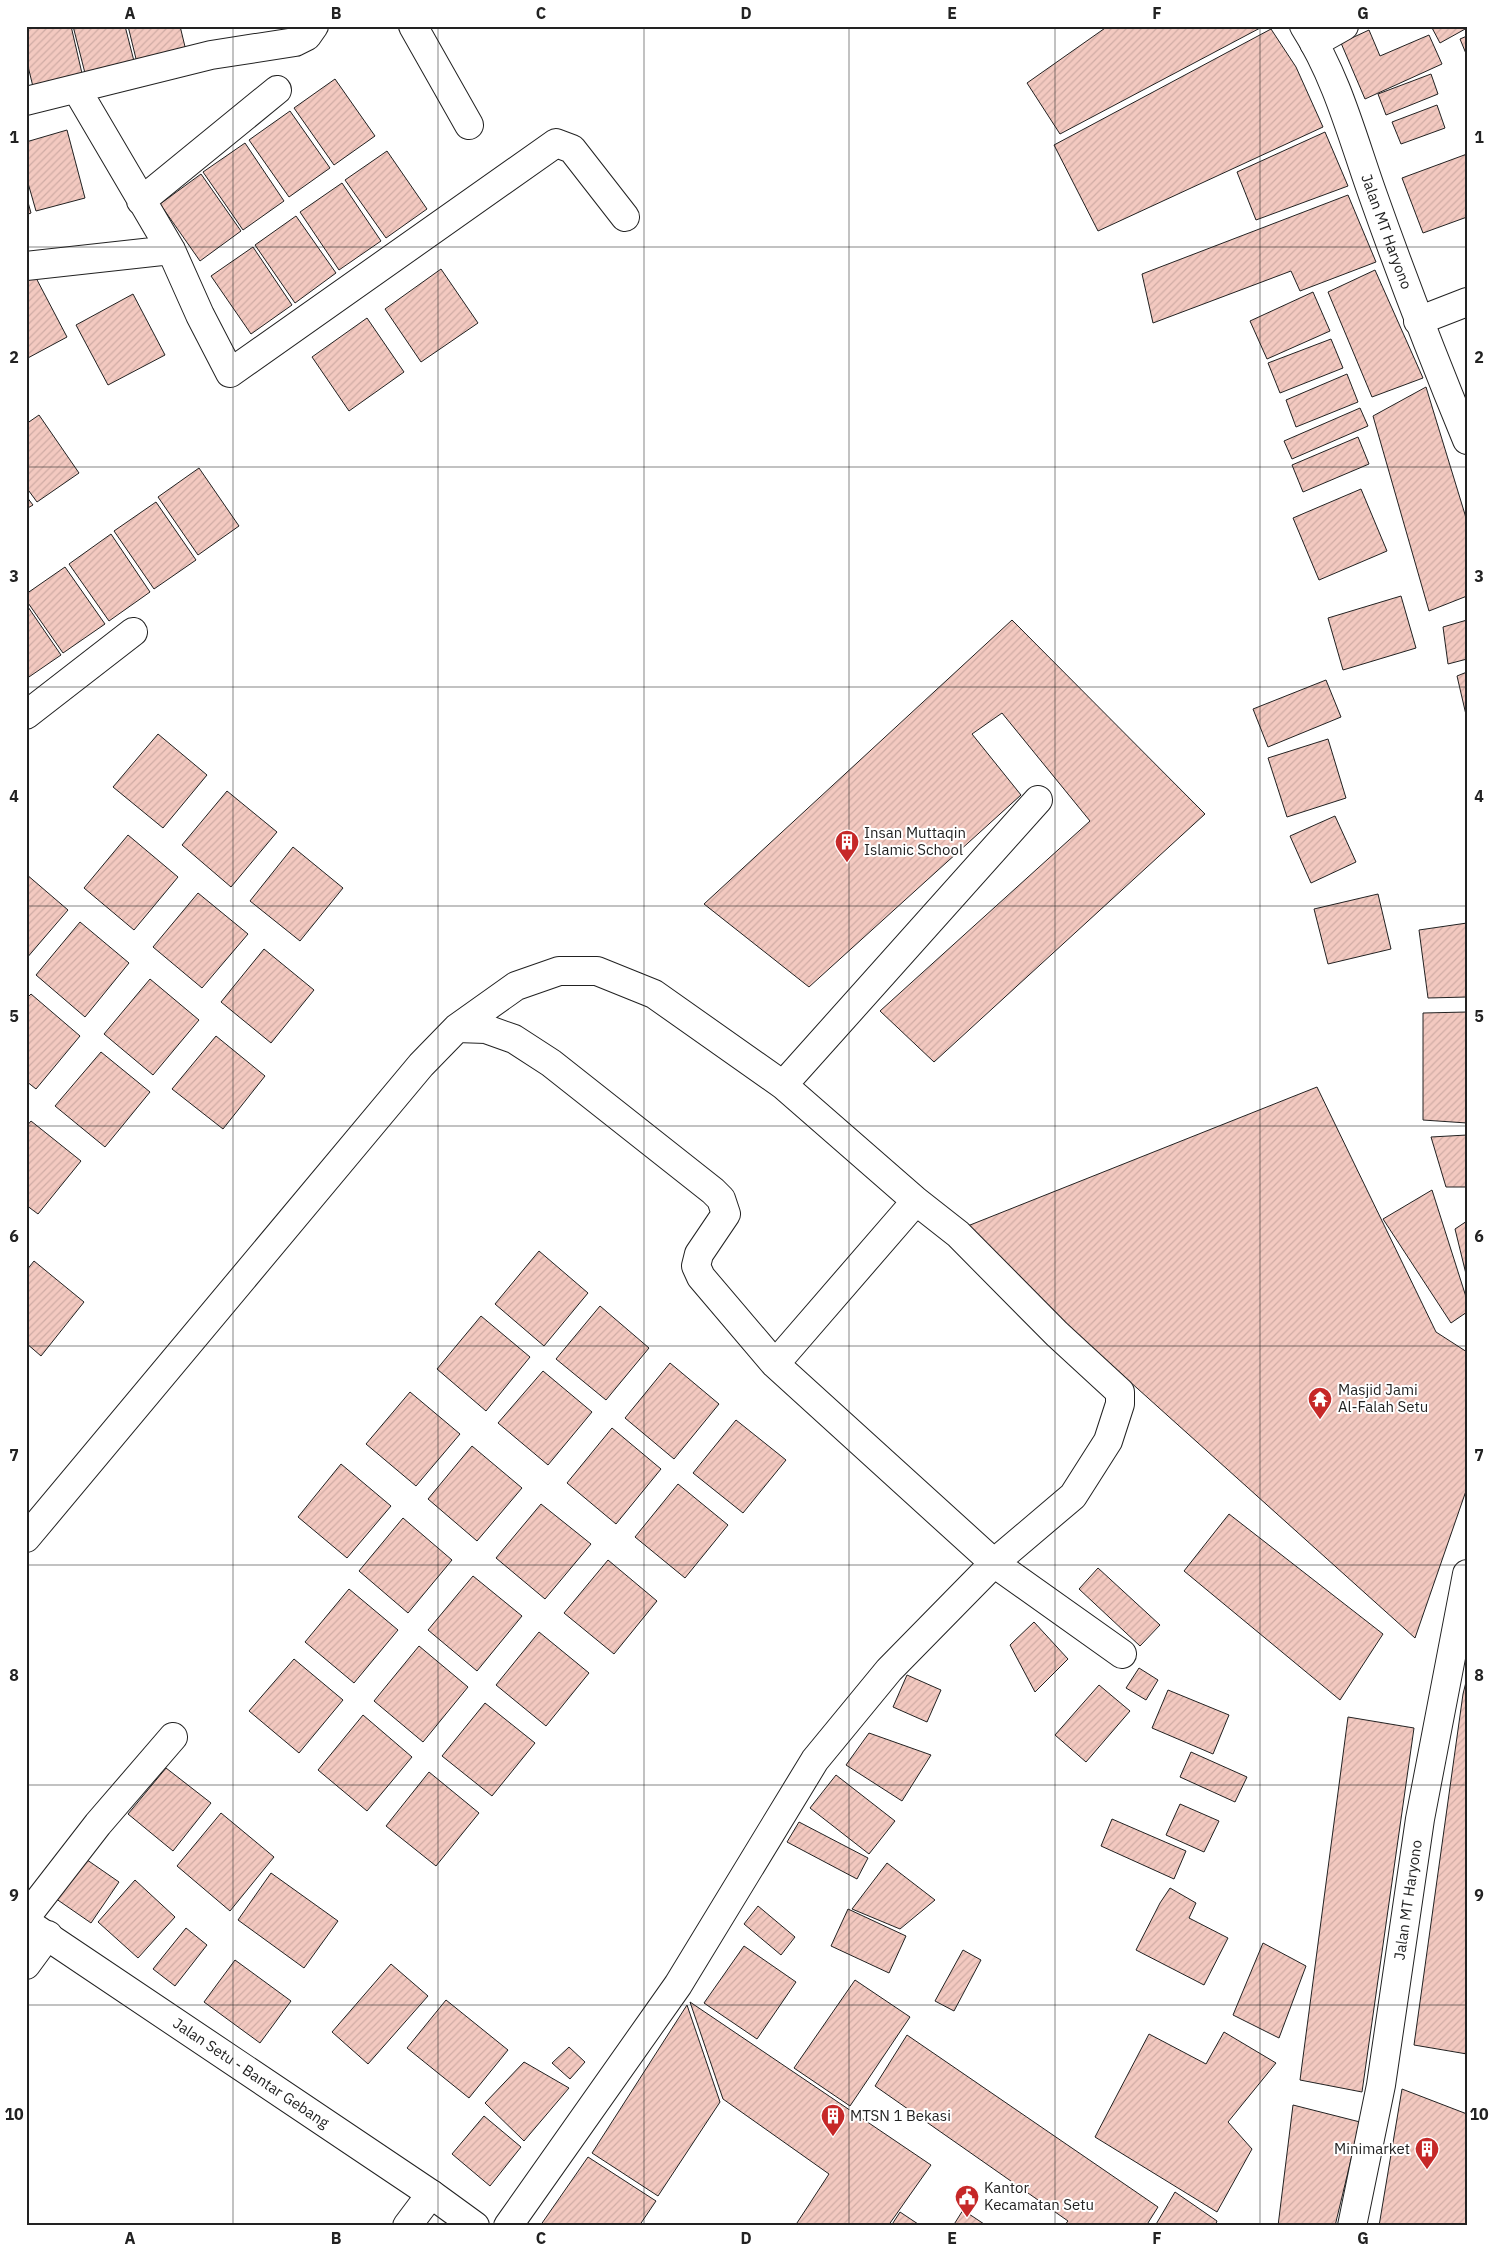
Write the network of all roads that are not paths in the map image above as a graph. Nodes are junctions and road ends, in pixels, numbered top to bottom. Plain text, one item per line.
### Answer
1 (314, 26) edge
2 (413, 26) edge
3 (1344, 26) edge
4 (1309, 34) edge
5 (77, 90) junction
6 (278, 90) dead end
7 (26, 101) edge
8 (469, 125) dead end
9 (141, 201) junction
10 (625, 217) dead end
11 (171, 250) junction
12 (26, 266) edge
13 (1467, 302) edge
14 (1418, 321) junction
15 (1467, 440) edge
16 (133, 632) dead end
17 (26, 715) edge
18 (1038, 800) dead end
19 (457, 1028) junction
20 (783, 1085) junction
21 (916, 1201) junction
22 (775, 1364) junction
23 (26, 1538) edge
24 (994, 1563) junction
25 (1467, 1574) edge
26 (1122, 1654) dead end
27 (173, 1737) dead end
28 (26, 1917) edge
29 (37, 1929) edge
30 (26, 1965) edge
31 (431, 2194) junction
32 (407, 2226) edge
33 (475, 2226) edge
34 (508, 2226) edge
35 (1352, 2226) edge

1 - 5 street
2 - 8 street
3 - 4 street
4 - 14 street, Jalan MT Haryono
5 - 7 street
5 - 9 street
6 - 9 street
9 - 11 street
10 - 11 street
11 - 12 street
13 - 14 street
14 - 15 street, Jalan MT Haryono
16 - 17 street
18 - 20 street
19 - 20 street
19 - 22 street
19 - 23 street
20 - 21 street
21 - 22 street
21 - 24 street
22 - 24 street
24 - 26 street
24 - 34 street
25 - 35 street, Jalan MT Haryono
27 - 28 street
29 - 30 street
29 - 31 street, Jalan Setu - Bantar Gebang
31 - 32 street
31 - 33 street, Jalan Setu - Bantar Gebang

